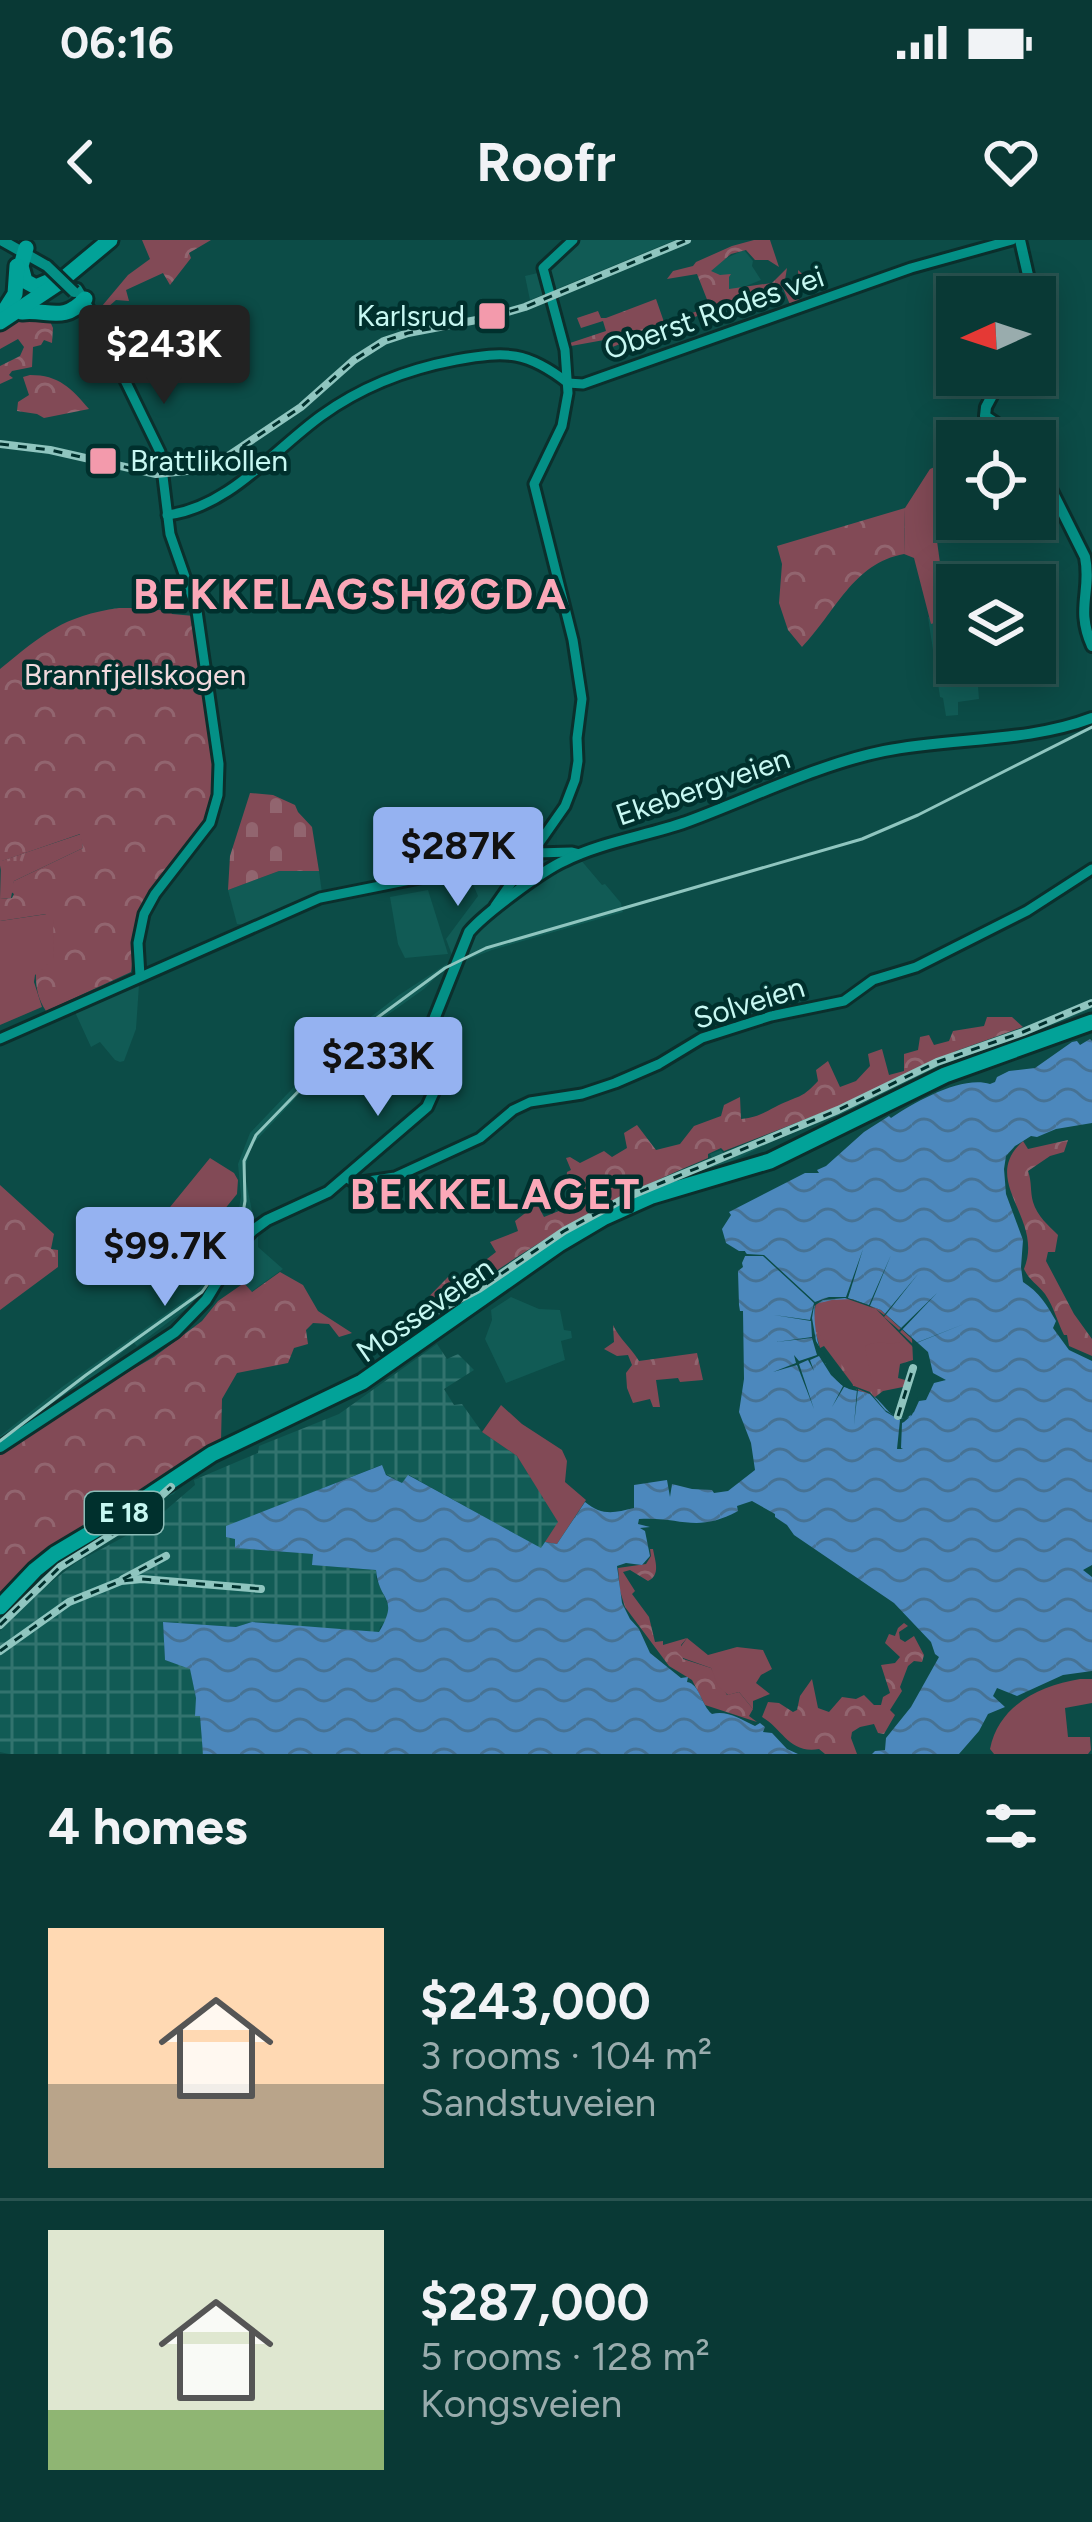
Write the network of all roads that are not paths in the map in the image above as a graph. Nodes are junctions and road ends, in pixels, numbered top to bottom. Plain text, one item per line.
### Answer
1 (3, 240) edge
2 (107, 240) edge
3 (573, 240) edge
4 (1016, 240) edge
5 (25, 251) junction
6 (1027, 276) edge
7 (69, 285) junction
8 (51, 294) junction
9 (8, 315) edge
10 (97, 323) joint
11 (568, 383) junction
12 (1056, 499) edge
13 (167, 515) junction
14 (1092, 646) edge
15 (1092, 718) edge
16 (531, 852) junction
17 (580, 854) junction
18 (1092, 869) edge
19 (496, 909) junction
20 (140, 976) junction
21 (1092, 1022) edge
22 (0, 1040) edge
23 (346, 1177) junction
24 (613, 1214) junction
25 (476, 1302) junction
26 (464, 1317) junction
27 (439, 1332) junction
28 (0, 1447) edge
29 (0, 1607) edge

1 - 5 main road
2 - 7 highway
3 - 11 street
4 - 6 main road
4 - 11 street, Oberst Rodes vei
5 - 7 main road
5 - 7 highway
5 - 9 highway
7 - 8 highway
7 - 8 highway
7 - 9 highway
7 - 9 highway
7 - 10 main road
8 - 9 highway
10 - 13 street
11 - 13 street
11 - 16 street
12 - 14 main road
13 - 20 street
15 - 17 main road, Ekebergveien
16 - 17 street, Ekebergveien
16 - 19 street
16 - 20 street, Ekebergveien
17 - 19 main road
18 - 23 street, Solveien
19 - 23 main road
20 - 22 street, Ekebergveien
21 - 24 highway, Mosseveien / E 18
23 - 28 main road
24 - 25 highway, Mosseveien / E 18
24 - 26 highway, Mosseveien / E 18
25 - 26 highway, E 18
25 - 27 highway, Mosseveien / E 18
26 - 27 highway, Mosseveien / E 18
27 - 29 highway, Mosseveien / E 18

